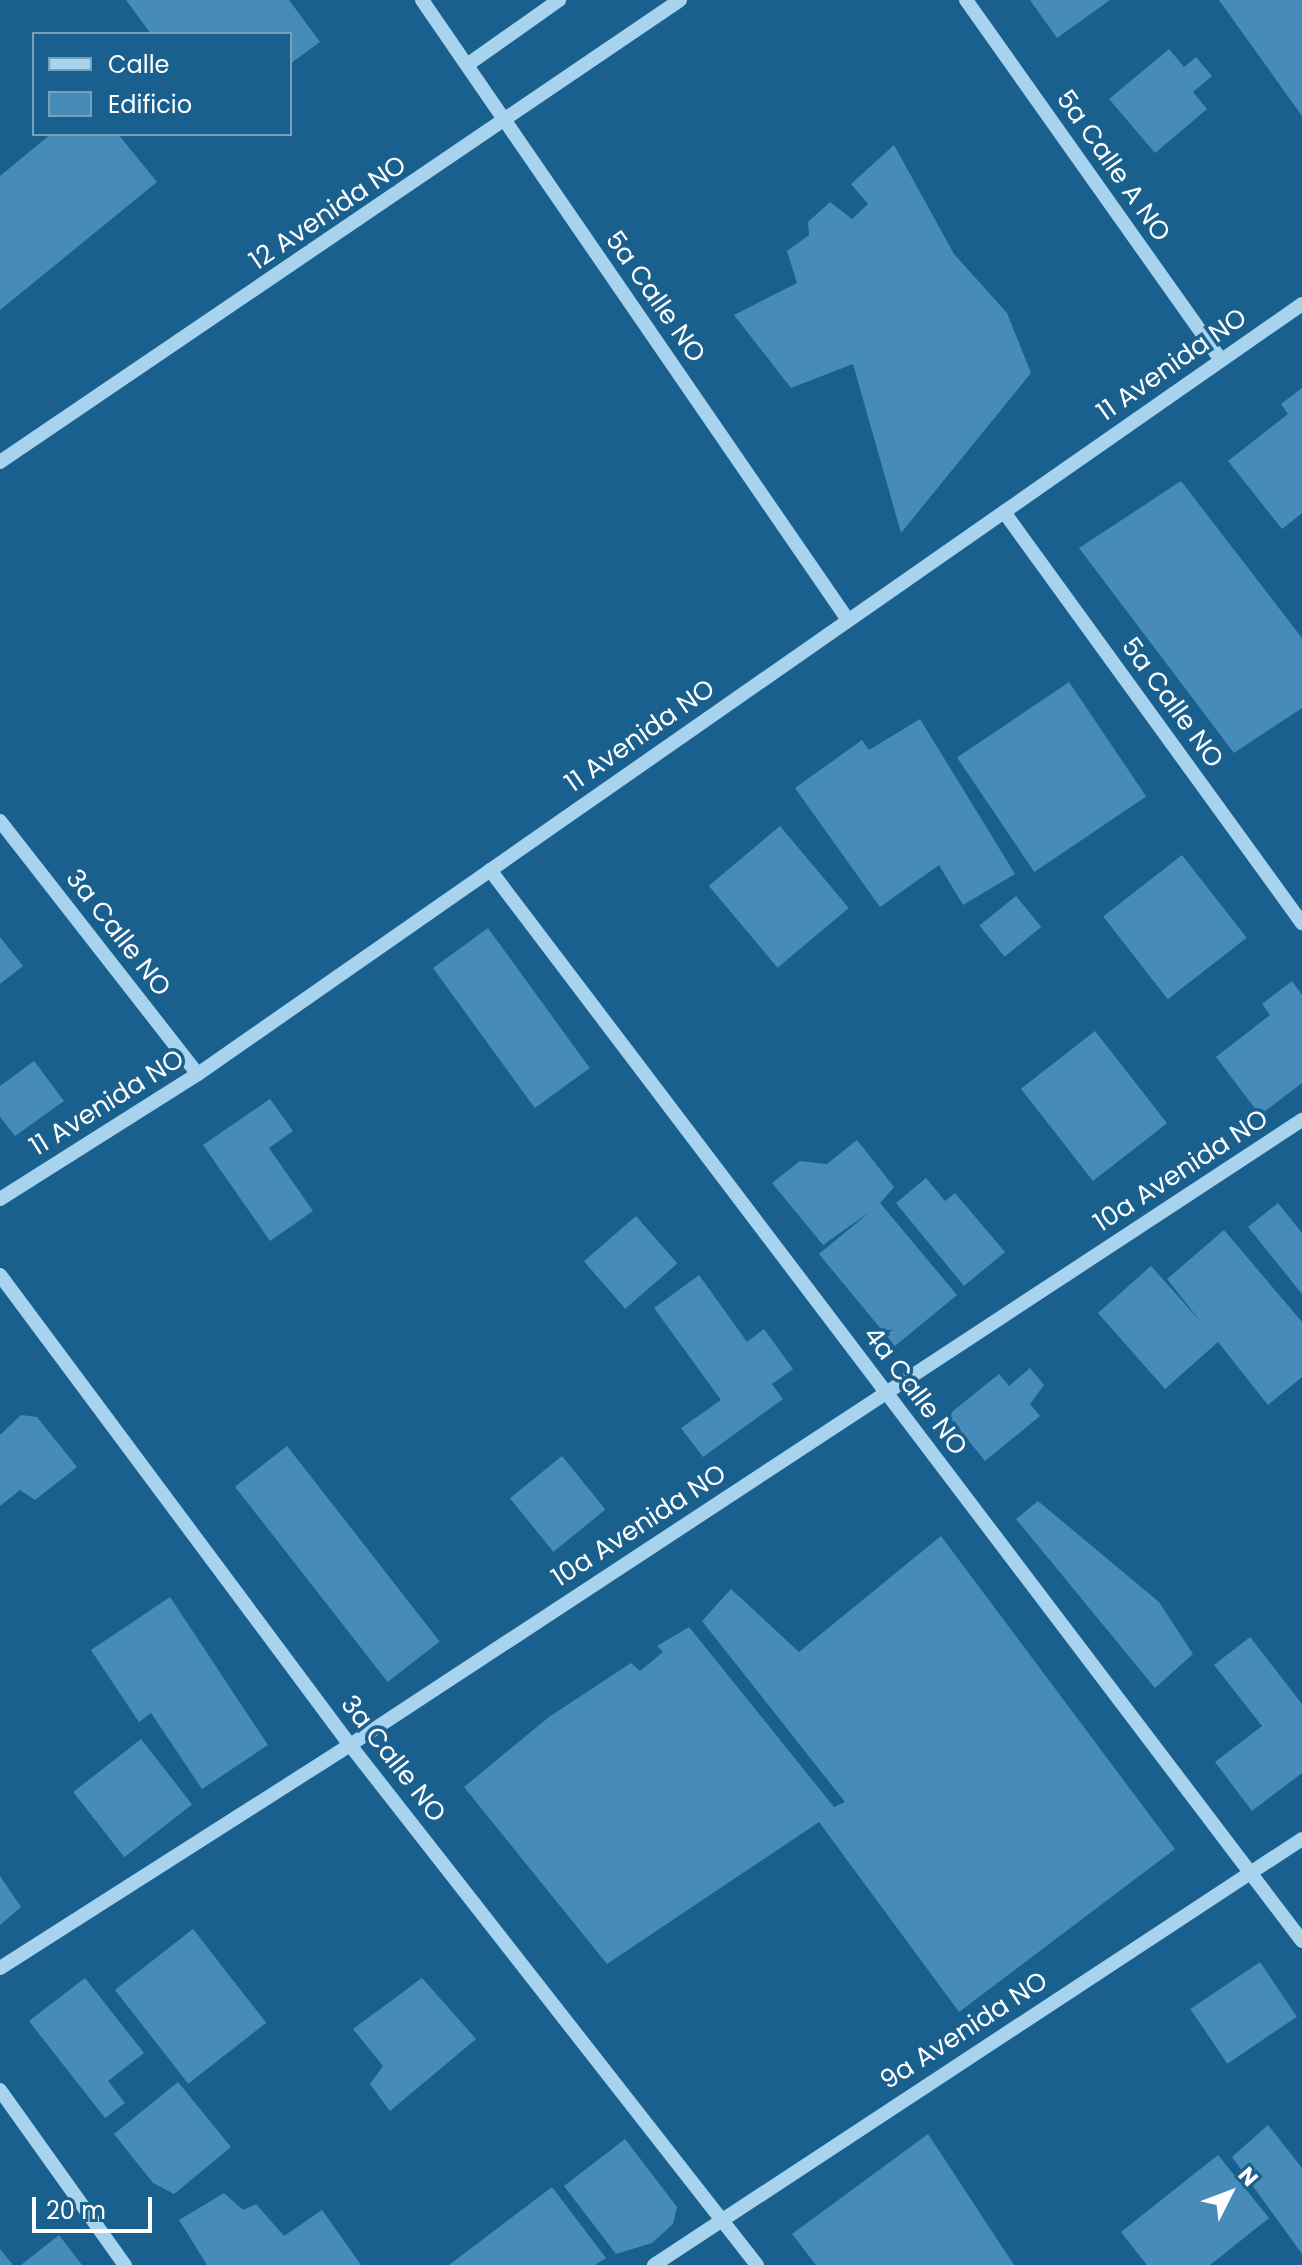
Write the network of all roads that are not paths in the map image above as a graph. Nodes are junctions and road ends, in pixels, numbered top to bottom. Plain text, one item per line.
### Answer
1 (422, 0) edge
2 (559, 0) edge
3 (680, 0) edge
4 (966, 0) edge
5 (467, 65) junction
6 (506, 123) junction
7 (1302, 304) edge
8 (1221, 360) junction
9 (0, 462) edge
10 (1004, 512) junction
11 (848, 620) junction
12 (0, 821) edge
13 (490, 870) junction
14 (1302, 923) edge
15 (198, 1074) junction
16 (1302, 1120) edge
17 (0, 1199) edge
18 (0, 1275) edge
19 (887, 1393) junction
20 (350, 1745) junction
21 (1302, 1839) edge
22 (1251, 1873) junction
23 (1302, 1941) edge
24 (0, 1968) edge
25 (0, 2090) edge
26 (721, 2218) junction
27 (125, 2265) edge
28 (654, 2265) edge
29 (757, 2265) edge

1 - 5 street, 5a Calle NO
2 - 5 street
3 - 6 street, 12 Avenida NO
4 - 8 street, 5a Calle A NO
5 - 6 street, 5a Calle NO
6 - 9 street, 12 Avenida NO
6 - 11 street, 5a Calle NO
7 - 8 street, 11 Avenida NO
8 - 10 street, 11 Avenida NO
10 - 11 street, 11 Avenida NO
10 - 14 street, 5a Calle NO
11 - 13 street, 11 Avenida NO
12 - 15 street, 3a Calle NO
13 - 15 street, 11 Avenida NO
13 - 19 street, 4a Calle NO
15 - 17 street, 11 Avenida NO
16 - 19 street, 10a Avenida NO
18 - 20 street, 3a Calle NO
19 - 20 street, 10a Avenida NO
19 - 22 street, 4a Calle NO
20 - 24 street, 10a Avenida NO
20 - 26 street, 3a Calle NO
21 - 22 street, 9a Avenida NO
22 - 23 street, 4a Calle NO
22 - 26 street, 9a Avenida NO
25 - 27 street
26 - 28 street, 9a Avenida NO
26 - 29 street, 3a Calle NO

